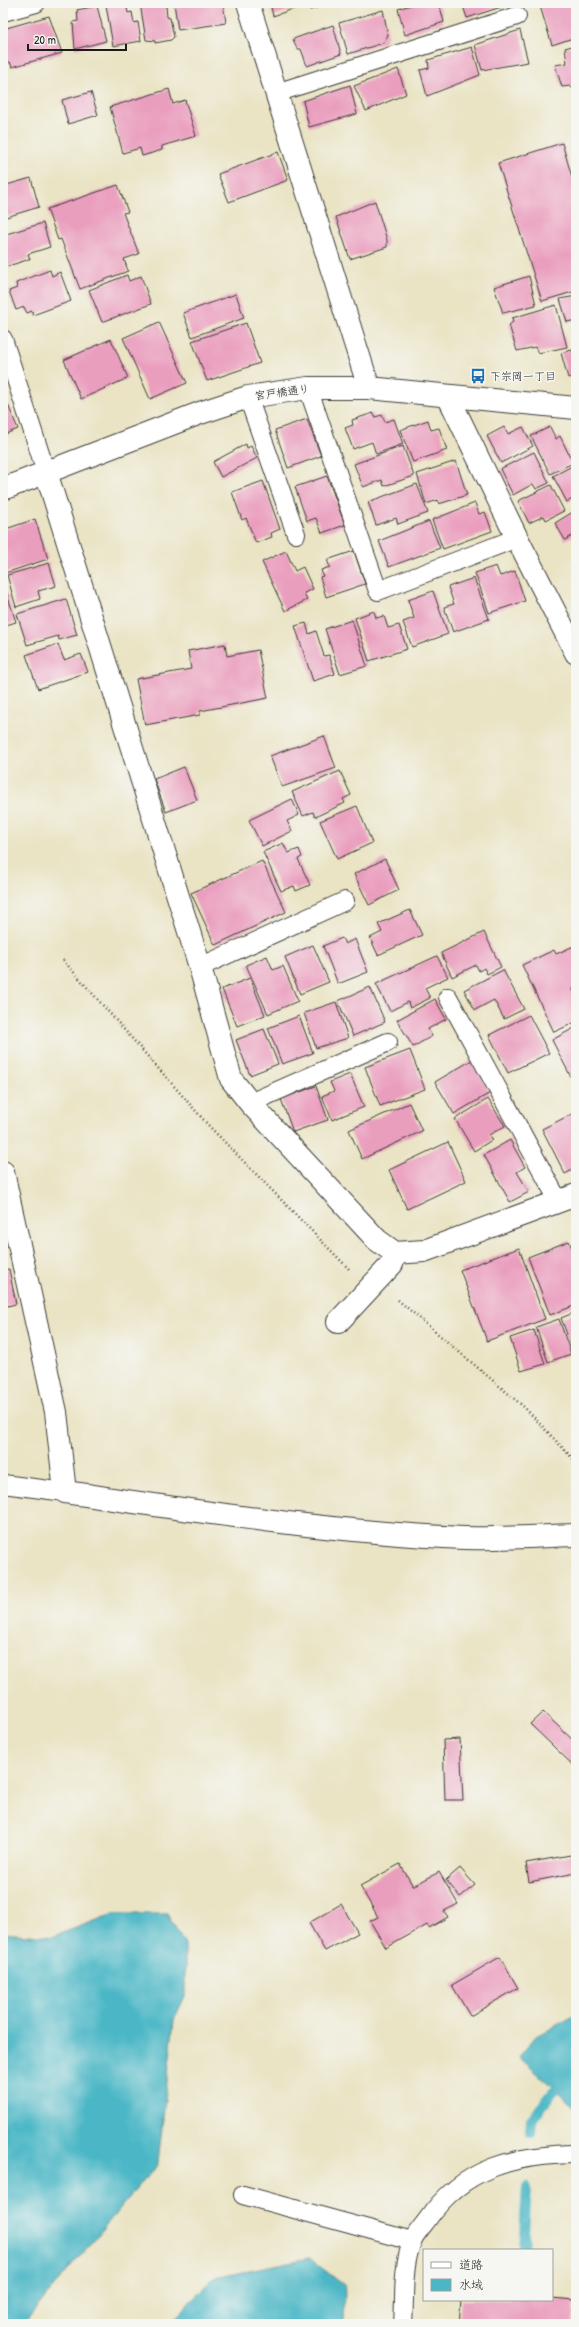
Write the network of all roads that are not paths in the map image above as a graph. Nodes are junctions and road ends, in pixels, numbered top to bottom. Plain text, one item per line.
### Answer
1 (36, 3) edge
2 (248, 3) edge
3 (3, 12) edge
4 (518, 16) dead end
5 (276, 93) junction
6 (3, 339) edge
7 (308, 388) junction
8 (369, 388) junction
9 (448, 396) junction
10 (248, 397) junction
11 (576, 408) edge
12 (46, 472) junction
13 (3, 488) edge
14 (296, 534) dead end
15 (517, 538) junction
16 (576, 653) edge
17 (345, 901) dead end
18 (200, 968) junction
19 (448, 997) dead end
20 (388, 1042) dead end
21 (250, 1103) junction
22 (3, 1172) edge
23 (568, 1198) edge
24 (394, 1252) junction
25 (338, 1322) dead end
26 (3, 1484) edge
27 (65, 1492) junction
28 (576, 1535) edge
29 (576, 2154) edge
30 (243, 2195) dead end
31 (412, 2241) junction
32 (404, 2324) edge

1 - 3 lane
2 - 5 street
4 - 5 lane
5 - 8 street
6 - 12 lane
7 - 8 street, 宮戸橋通り
7 - 10 street, 宮戸橋通り
7 - 15 lane
8 - 9 street, 宮戸橋通り
9 - 11 street, 宮戸橋通り
9 - 15 street
10 - 12 street, 宮戸橋通り
10 - 14 lane
12 - 13 street, 宮戸橋通り
12 - 18 street
15 - 16 street
17 - 18 lane
18 - 21 street
19 - 23 lane
20 - 21 lane
21 - 24 street
22 - 27 street
23 - 24 street
24 - 25 street
26 - 27 lane
27 - 28 street
29 - 31 lane
30 - 31 lane
31 - 32 lane

